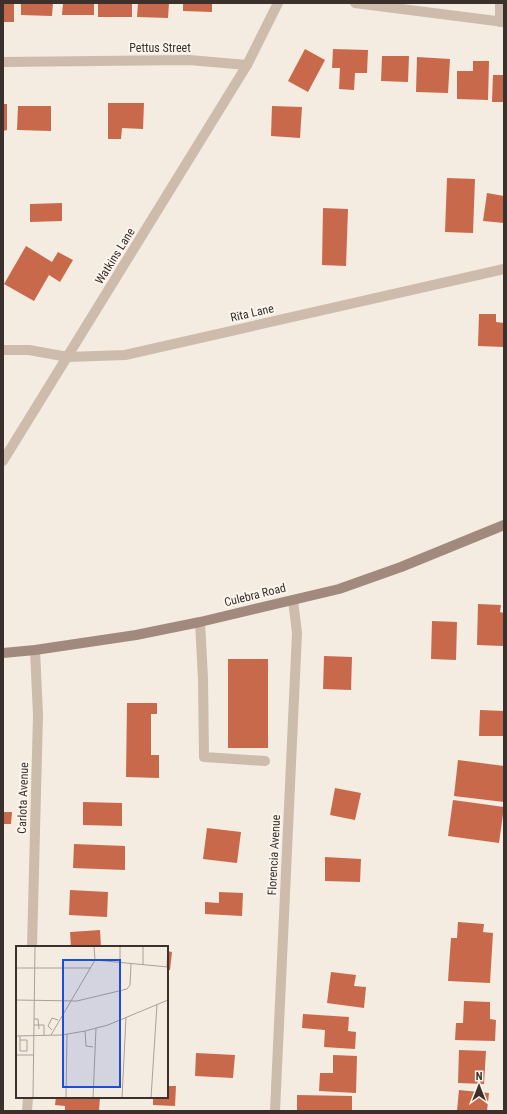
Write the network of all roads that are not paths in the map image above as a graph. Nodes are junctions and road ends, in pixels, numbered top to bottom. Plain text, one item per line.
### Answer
1 (278, 3) edge
2 (355, 3) edge
3 (500, 3) edge
4 (502, 22) edge
5 (3, 62) edge
6 (247, 65) junction
7 (504, 269) edge
8 (3, 350) edge
9 (68, 357) junction
10 (3, 461) edge
11 (504, 525) edge
12 (293, 600) junction
13 (200, 622) junction
14 (35, 650) junction
15 (3, 653) edge
16 (265, 761) dead end
17 (32, 946) edge
18 (28, 1098) edge
19 (27, 1111) edge
20 (274, 1111) edge

1 - 6 street
2 - 4 street
3 - 4 street
5 - 6 street, Pettus Street
6 - 9 street, Watkins Lane
7 - 9 street, Rita Lane
8 - 9 street, Rita Lane
9 - 10 street, Watkins Lane
11 - 12 main road, Culebra Road
12 - 13 main road, Culebra Road
12 - 20 street, Florencia Avenue
13 - 14 main road, Culebra Road
13 - 16 street
14 - 15 main road, Culebra Road
14 - 17 street, Carlota Avenue
18 - 19 street

